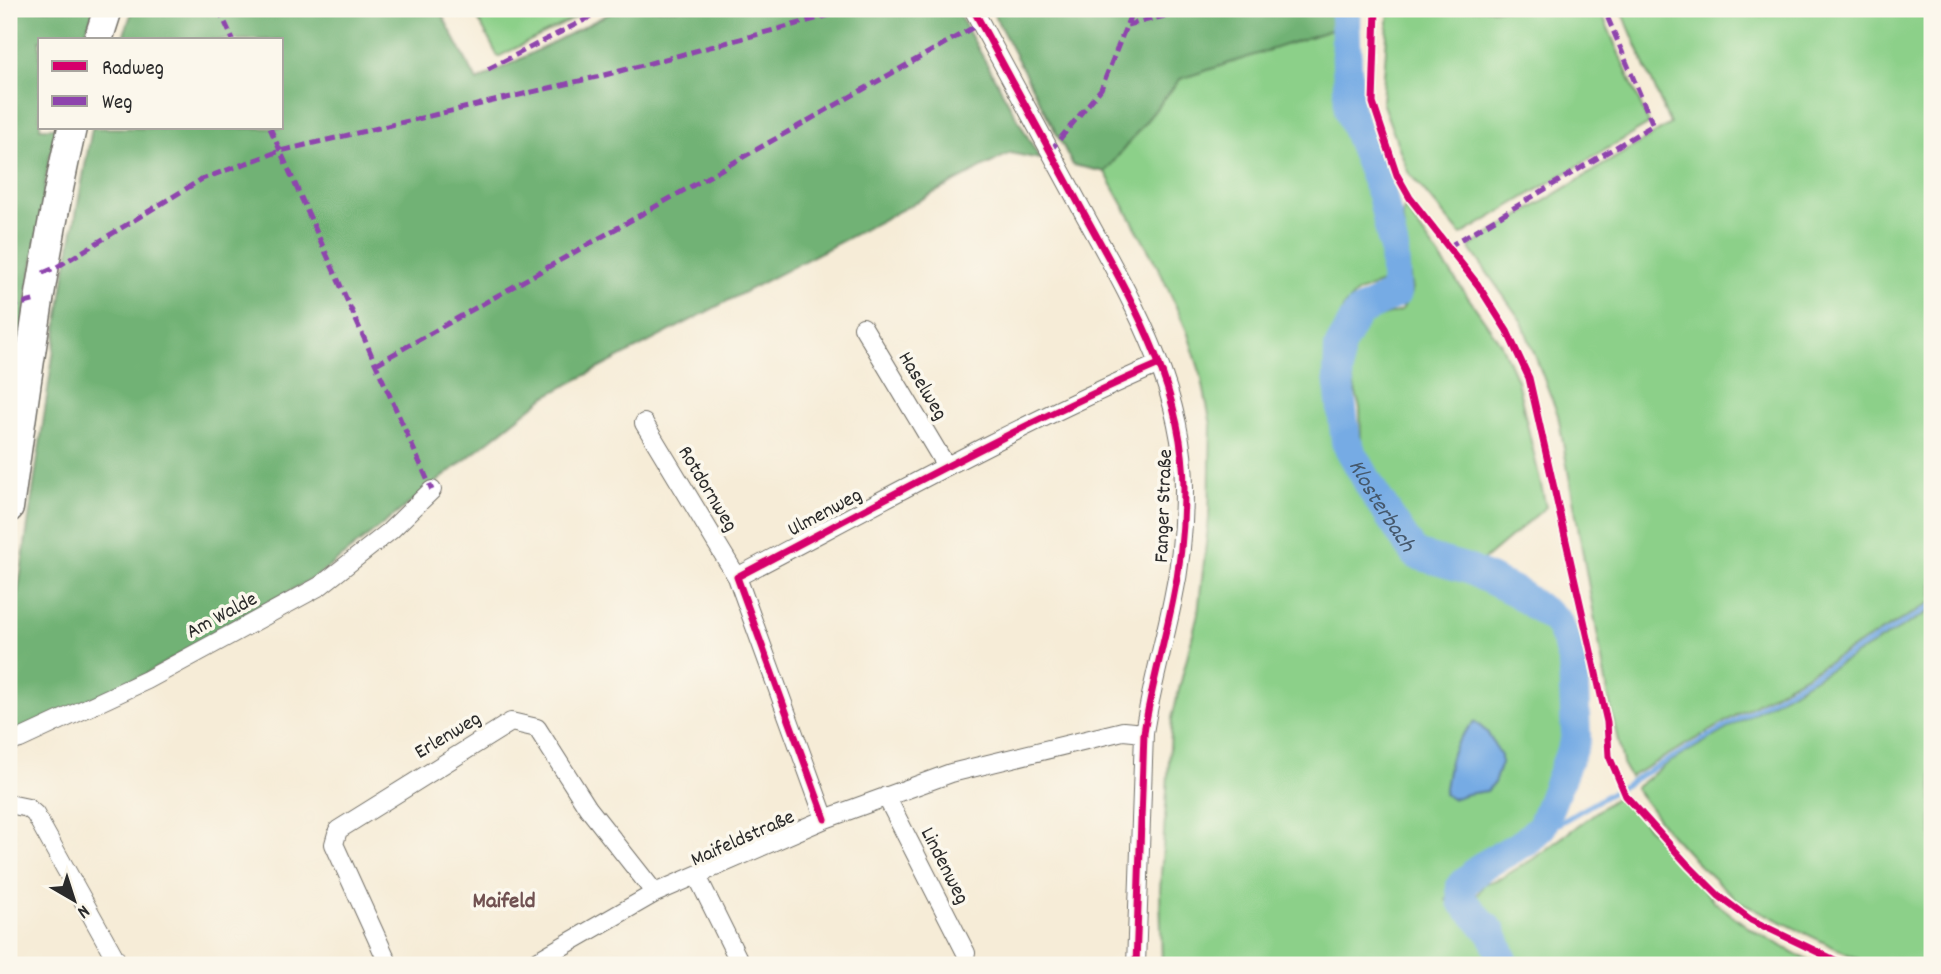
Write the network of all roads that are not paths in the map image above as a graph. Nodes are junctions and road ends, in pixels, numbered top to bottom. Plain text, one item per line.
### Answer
1 (108, 9) edge
2 (973, 9) edge
3 (99, 38) edge
4 (72, 130) edge
5 (863, 327) dead end
6 (1159, 365) junction
7 (644, 423) dead end
8 (946, 466) junction
9 (432, 490) dead end
10 (9, 508) edge
11 (737, 577) junction
12 (1144, 733) junction
13 (9, 742) edge
14 (886, 796) junction
15 (9, 804) edge
16 (825, 819) junction
17 (697, 876) junction
18 (655, 893) junction
19 (966, 953) dead end
20 (119, 965) edge
21 (389, 965) edge
22 (530, 965) edge
23 (741, 965) edge
24 (1136, 965) edge

1 - 3 main road
2 - 6 street, Fanger Straße
4 - 10 main road
5 - 8 street, Haselweg
6 - 8 street, Ulmenweg
6 - 12 street, Fanger Straße
7 - 11 street, Rotdornweg
8 - 11 street, Ulmenweg
9 - 13 street, Am Walde
11 - 16 street
12 - 14 street, Maifeldstraße
12 - 24 street, Fanger Straße
14 - 16 street, Maifeldstraße
14 - 19 street, Lindenweg
15 - 20 street
16 - 17 street, Maifeldstraße
17 - 18 street, Maifeldstraße
17 - 23 street
18 - 21 street, Erlenweg
18 - 22 street, Maifeldstraße

